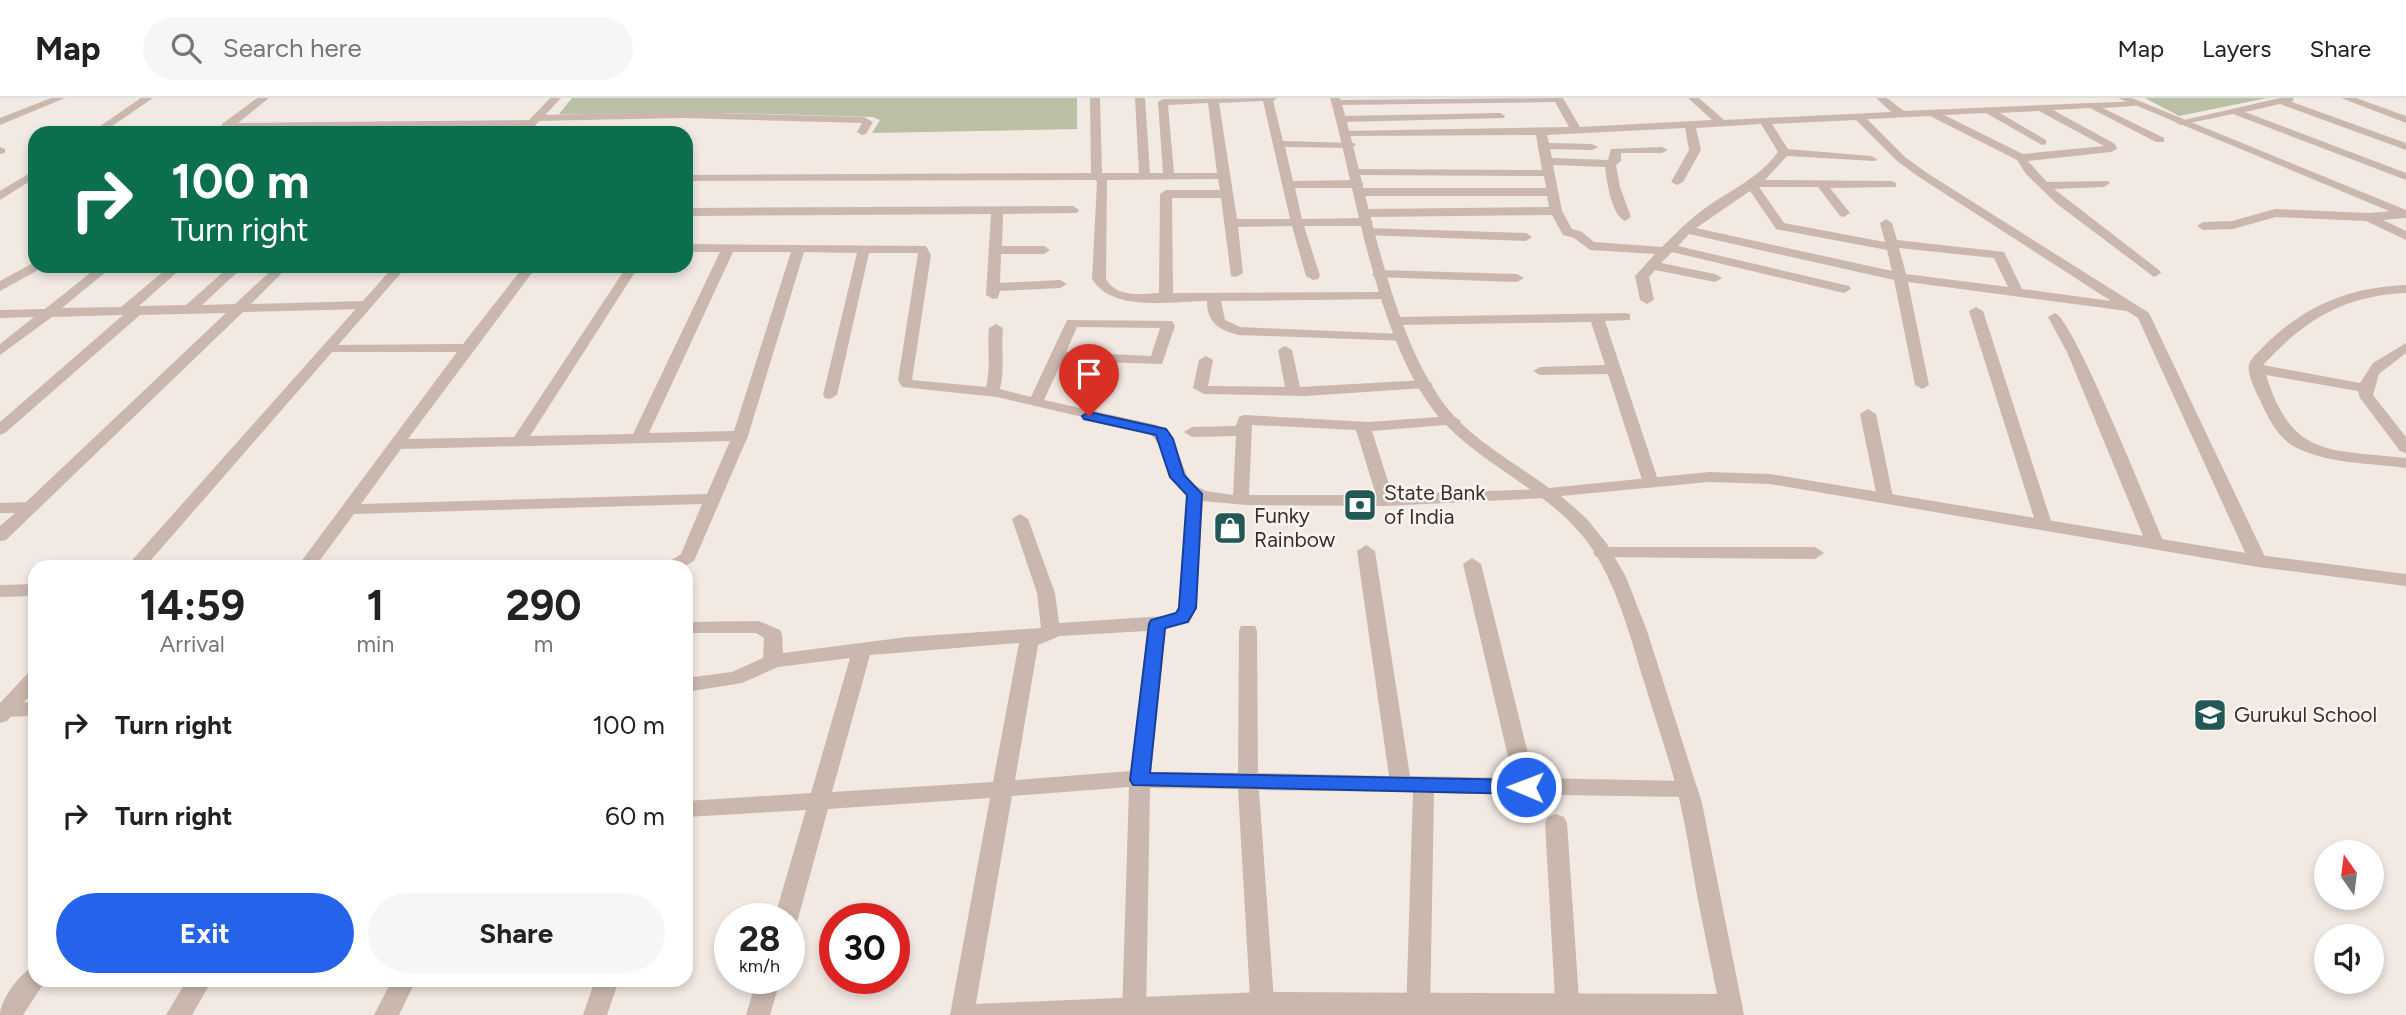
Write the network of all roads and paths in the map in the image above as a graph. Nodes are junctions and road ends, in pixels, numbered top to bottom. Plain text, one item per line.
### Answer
1 (60, 98) edge
2 (148, 98) edge
3 (264, 98) edge
4 (556, 98) edge
5 (1095, 98) edge
6 (1140, 98) edge
7 (1267, 98) edge
8 (1272, 98) edge
9 (1509, 98) edge
10 (1693, 98) edge
11 (1881, 98) edge
12 (2295, 98) edge
13 (2346, 98) edge
14 (1559, 99) edge
15 (1213, 100) junction
16 (2129, 101) edge
17 (2281, 101) junction
18 (2091, 105) junction
19 (2040, 107) junction
20 (1988, 110) junction
21 (2234, 111) junction
22 (1932, 113) junction
23 (1902, 115) junction
24 (1500, 116) dead end
25 (1860, 118) junction
26 (1342, 119) edge
27 (533, 120) junction
28 (2406, 120) edge
29 (0, 122) edge
30 (1765, 122) junction
31 (2180, 122) junction
32 (1722, 124) junction
33 (1690, 125) junction
34 (106, 126) edge
35 (225, 126) edge
36 (461, 126) edge
37 (528, 126) edge
38 (1576, 130) junction
39 (862, 132) dead end
40 (1541, 132) junction
41 (2160, 140) dead end
42 (2042, 142) dead end
43 (1279, 144) junction
44 (1543, 146) junction
45 (1592, 147) dead end
46 (2406, 147) edge
47 (1662, 150) dead end
48 (1784, 152) junction
49 (2021, 158) junction
50 (1871, 159) dead end
51 (1610, 164) junction
52 (1547, 167) junction
53 (1223, 176) junction
54 (1145, 177) junction
55 (1169, 177) junction
56 (2406, 177) edge
57 (28, 178) edge
58 (693, 178) edge
59 (1100, 178) junction
60 (1677, 182) dead end
61 (1358, 183) junction
62 (2104, 183) dead end
63 (1754, 184) junction
64 (1821, 184) junction
65 (1289, 185) junction
66 (1892, 185) dead end
67 (2044, 186) junction
68 (1552, 191) junction
69 (1226, 194) junction
70 (0, 196) edge
71 (992, 198) junction
72 (1073, 210) dead end
73 (1556, 211) junction
74 (693, 212) edge
75 (1844, 213) dead end
76 (2406, 214) edge
77 (1625, 217) dead end
78 (2368, 217) junction
79 (1367, 222) junction
80 (1232, 223) junction
81 (1298, 223) junction
82 (1886, 223) dead end
83 (2203, 226) dead end
84 (1687, 230) junction
85 (2406, 236) edge
86 (1526, 237) dead end
87 (1892, 245) junction
88 (693, 248) edge
89 (728, 248) junction
90 (799, 248) junction
91 (864, 248) junction
92 (1667, 249) junction
93 (997, 250) junction
94 (1044, 250) dead end
95 (1652, 265) junction
96 (28, 270) edge
97 (98, 273) edge
98 (171, 273) edge
99 (230, 273) edge
100 (276, 273) edge
101 (395, 273) edge
102 (526, 273) edge
103 (629, 273) edge
104 (1236, 273) dead end
105 (2154, 273) dead end
106 (1380, 274) junction
107 (1313, 276) dead end
108 (1900, 277) junction
109 (1517, 278) dead end
110 (1715, 278) dead end
111 (1060, 284) dead end
112 (0, 287) edge
113 (1844, 289) dead end
114 (2406, 289) edge
115 (2017, 292) junction
116 (1214, 296) junction
117 (1385, 296) junction
118 (1166, 297) junction
119 (1647, 300) dead end
120 (365, 305) junction
121 (191, 308) junction
122 (240, 308) junction
123 (2134, 308) junction
124 (132, 310) junction
125 (1976, 311) dead end
126 (47, 313) junction
127 (0, 314) edge
128 (1625, 317) dead end
129 (2055, 317) dead end
130 (1597, 318) junction
131 (996, 328) dead end
132 (1399, 329) junction
133 (2406, 347) edge
134 (329, 348) junction
135 (467, 348) junction
136 (1285, 350) dead end
137 (0, 351) edge
138 (1056, 356) junction
139 (1206, 360) dead end
140 (1614, 369) junction
141 (2257, 369) junction
142 (1540, 371) dead end
143 (1426, 384) junction
144 (1922, 385) dead end
145 (2365, 388) junction
146 (992, 392) junction
147 (1293, 392) junction
148 (830, 395) dead end
149 (1036, 402) junction
150 (1868, 414) dead end
151 (1453, 421) junction
152 (1366, 426) junction
153 (0, 430) edge
154 (1244, 431) junction
155 (1192, 432) dead end
156 (740, 436) junction
157 (639, 438) junction
158 (520, 440) junction
159 (398, 444) junction
160 (2406, 448) edge
161 (2406, 463) edge
162 (1651, 483) junction
163 (1544, 493) junction
164 (1195, 494) junction
165 (1885, 496) junction
166 (713, 499) junction
167 (1241, 499) junction
168 (1386, 501) junction
169 (30, 507) junction
170 (0, 508) edge
171 (349, 509) junction
172 (1020, 519) dead end
173 (2044, 524) junction
174 (0, 537) edge
175 (2155, 543) junction
176 (1366, 551) dead end
177 (1602, 553) junction
178 (1815, 553) dead end
179 (141, 560) edge
180 (311, 560) edge
181 (683, 560) edge
182 (2258, 561) junction
183 (1472, 564) dead end
184 (2406, 580) edge
185 (28, 590) edge
186 (0, 591) edge
187 (1157, 624) junction
188 (693, 627) edge
189 (1248, 631) dead end
190 (1044, 633) junction
191 (862, 649) junction
192 (773, 661) junction
193 (693, 683) edge
194 (28, 685) edge
195 (28, 710) edge
196 (2, 712) edge
197 (1140, 780) junction
198 (1248, 782) junction
199 (1412, 786) junction
200 (1004, 787) junction
201 (1526, 787) junction
202 (1687, 789) junction
203 (821, 801) junction
204 (693, 809) edge
205 (1556, 824) dead end
206 (791, 903) edge
207 (28, 987) edge
208 (196, 987) edge
209 (400, 987) edge
210 (605, 987) edge
211 (764, 994) edge
212 (1262, 1009) edge
213 (1418, 1009) edge
214 (1568, 1010) edge
215 (1731, 1010) edge
216 (1134, 1011) edge
217 (1037, 1014) edge
218 (9, 1015) edge
219 (178, 1015) edge
220 (386, 1015) edge
221 (595, 1015) edge
222 (758, 1015) edge
223 (962, 1015) edge
224 (973, 1015) edge

1 - 29 street
2 - 34 street
3 - 35 street
4 - 27 street
5 - 59 street
6 - 54 street
7 - 8 street
7 - 15 street
7 - 43 street
9 - 14 street
9 - 26 street
10 - 32 street
11 - 23 street
12 - 17 street
13 - 28 street
14 - 38 street
15 - 53 street
15 - 55 street
16 - 18 street
16 - 31 street
17 - 21 street
17 - 46 street
18 - 19 street
18 - 41 street
19 - 20 street
19 - 49 street
20 - 22 street
20 - 42 street
21 - 31 street
21 - 56 street
22 - 23 street
22 - 49 street
23 - 25 street
24 - 26 street
25 - 30 street
25 - 123 street
26 - 40 street
26 - 43 street
26 - 61 street
27 - 36 street
27 - 37 street
27 - 39 street
30 - 32 street
30 - 48 street
31 - 76 street
32 - 33 street
33 - 38 street
33 - 60 street
38 - 40 street
40 - 44 street
43 - 65 street
44 - 45 street
44 - 52 street
47 - 51 street
48 - 50 street
48 - 63 street
49 - 67 street
51 - 52 street
51 - 77 street
52 - 61 street
52 - 68 street
53 - 55 street
53 - 69 street
54 - 55 street
54 - 59 street
57 - 70 street
58 - 71 street
59 - 71 street
59 - 118 street
61 - 65 street
61 - 68 street
61 - 79 street
62 - 67 street
63 - 64 street
63 - 84 street
63 - 87 street
64 - 66 street
64 - 75 street
65 - 81 street
67 - 105 street
68 - 73 street
69 - 80 street
69 - 118 street
71 - 72 street
71 - 74 street
71 - 93 street
73 - 79 street
73 - 92 street
76 - 78 street
78 - 83 street
78 - 85 street
79 - 81 street
79 - 86 street
79 - 106 street
80 - 81 street
80 - 104 street
81 - 107 street
82 - 87 street
84 - 92 street
84 - 108 street
87 - 108 street
87 - 115 street
88 - 89 street
89 - 90 street
89 - 157 street
90 - 91 street
90 - 156 street
91 - 146 street
91 - 148 street
92 - 95 street
92 - 113 street
93 - 94 street
93 - 111 street
95 - 110 street
95 - 119 street
96 - 112 street
97 - 126 street
98 - 124 street
99 - 121 street
100 - 122 street
101 - 120 street
102 - 135 street
103 - 158 street
106 - 109 street
106 - 117 street
108 - 115 street
108 - 144 street
114 - 141 street
115 - 123 street
116 - 117 street
116 - 118 street
116 - 132 street
117 - 132 street
120 - 122 street
120 - 134 street
121 - 122 street
121 - 124 street
122 - 169 street
123 - 182 street
124 - 126 street
124 - 153 street
125 - 173 street
126 - 127 street
126 - 137 street
128 - 130 street
129 - 175 street
130 - 132 street
130 - 140 street
131 - 146 street
132 - 143 street
133 - 145 street
134 - 135 street
134 - 179 street
135 - 159 street
136 - 147 street
138 - 138 street
138 - 149 street
139 - 147 street
140 - 142 street
140 - 162 street
141 - 145 street
141 - 161 street
143 - 147 street
143 - 151 street
145 - 160 street
146 - 149 street
149 - 164 street
150 - 165 street
151 - 152 street
151 - 163 street
152 - 154 street
152 - 168 street
154 - 155 street
154 - 167 street
156 - 157 street
156 - 166 street
157 - 158 street
158 - 159 street
159 - 171 street
162 - 163 street
162 - 165 street
163 - 168 street
163 - 177 street
164 - 167 street
164 - 187 street
165 - 173 street
166 - 171 street
166 - 181 street
167 - 168 street
169 - 170 street
169 - 174 street
171 - 180 street
172 - 190 street
173 - 175 street
175 - 182 street
176 - 199 street
177 - 178 street
177 - 202 street
182 - 184 street
183 - 201 street
185 - 186 street
187 - 190 street
187 - 197 street
188 - 192 street
189 - 198 street
190 - 191 street
190 - 200 street
191 - 192 street
191 - 203 street
192 - 193 street
194 - 196 street
195 - 196 street
197 - 198 street
197 - 200 street
197 - 216 street
198 - 199 street
198 - 212 street
199 - 201 street
199 - 213 street
200 - 203 street
200 - 223 street
201 - 202 street
202 - 215 street
203 - 204 street
203 - 206 street
205 - 214 street
207 - 218 street
208 - 219 street
209 - 220 street
210 - 221 street
211 - 222 street
212 - 213 street
212 - 216 street
213 - 214 street
214 - 215 street
216 - 217 street
217 - 224 street

